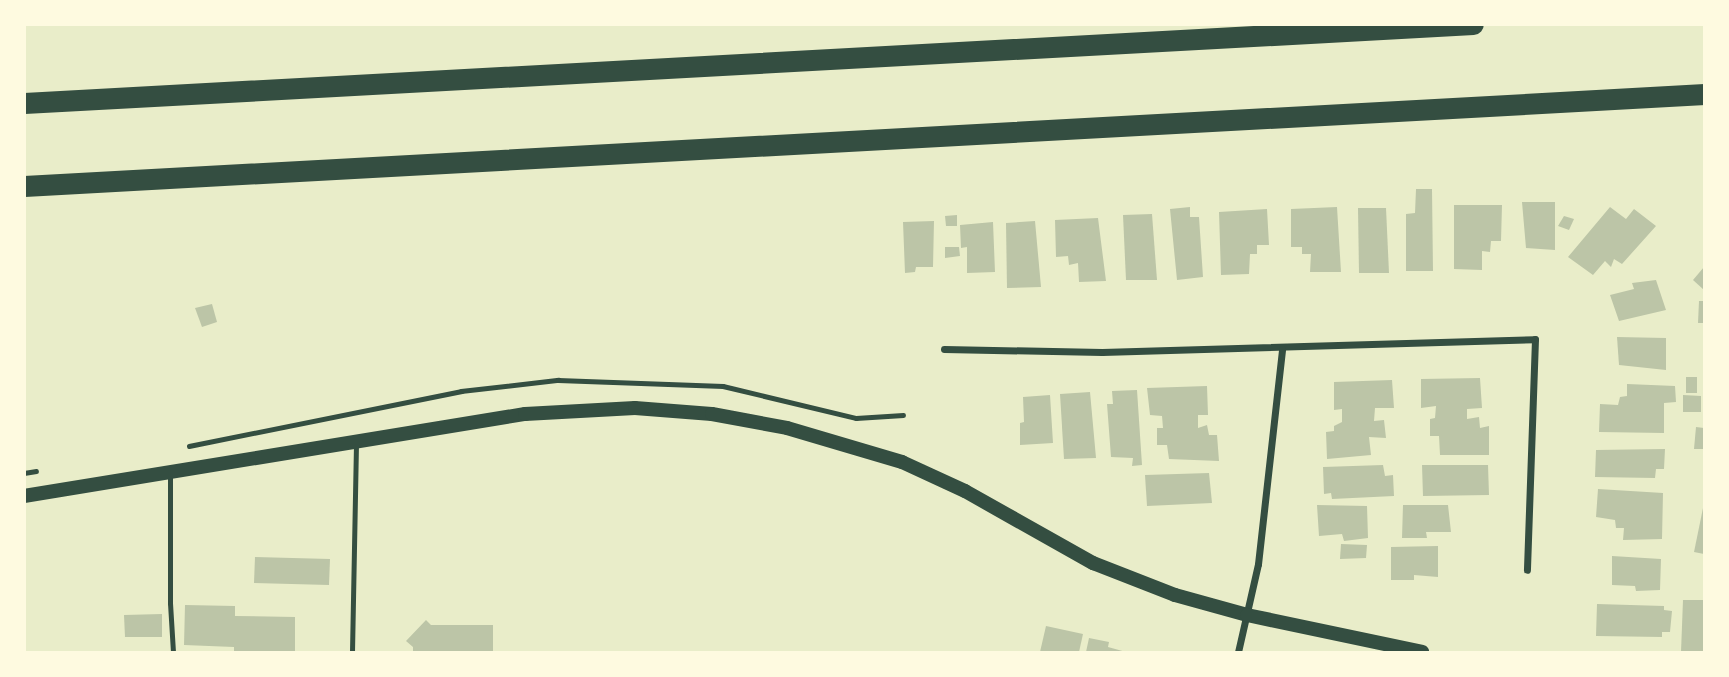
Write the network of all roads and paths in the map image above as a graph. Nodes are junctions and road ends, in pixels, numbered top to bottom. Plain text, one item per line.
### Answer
1 (1473, 24) edge
2 (1704, 94) edge
3 (30, 102) edge
4 (28, 186) edge
5 (944, 349) dead end
6 (1282, 349) junction
7 (356, 441) junction
8 (170, 472) junction
9 (24, 496) edge
10 (1527, 570) dead end
11 (1247, 615) junction
12 (173, 653) edge
13 (352, 653) edge
14 (1238, 653) edge
15 (1422, 653) edge

1 - 3 highway
2 - 4 highway
5 - 6 street
6 - 10 street
6 - 11 street
7 - 8 main road
7 - 11 main road
7 - 13 lane
8 - 9 main road
8 - 12 lane
11 - 14 street
11 - 15 main road

